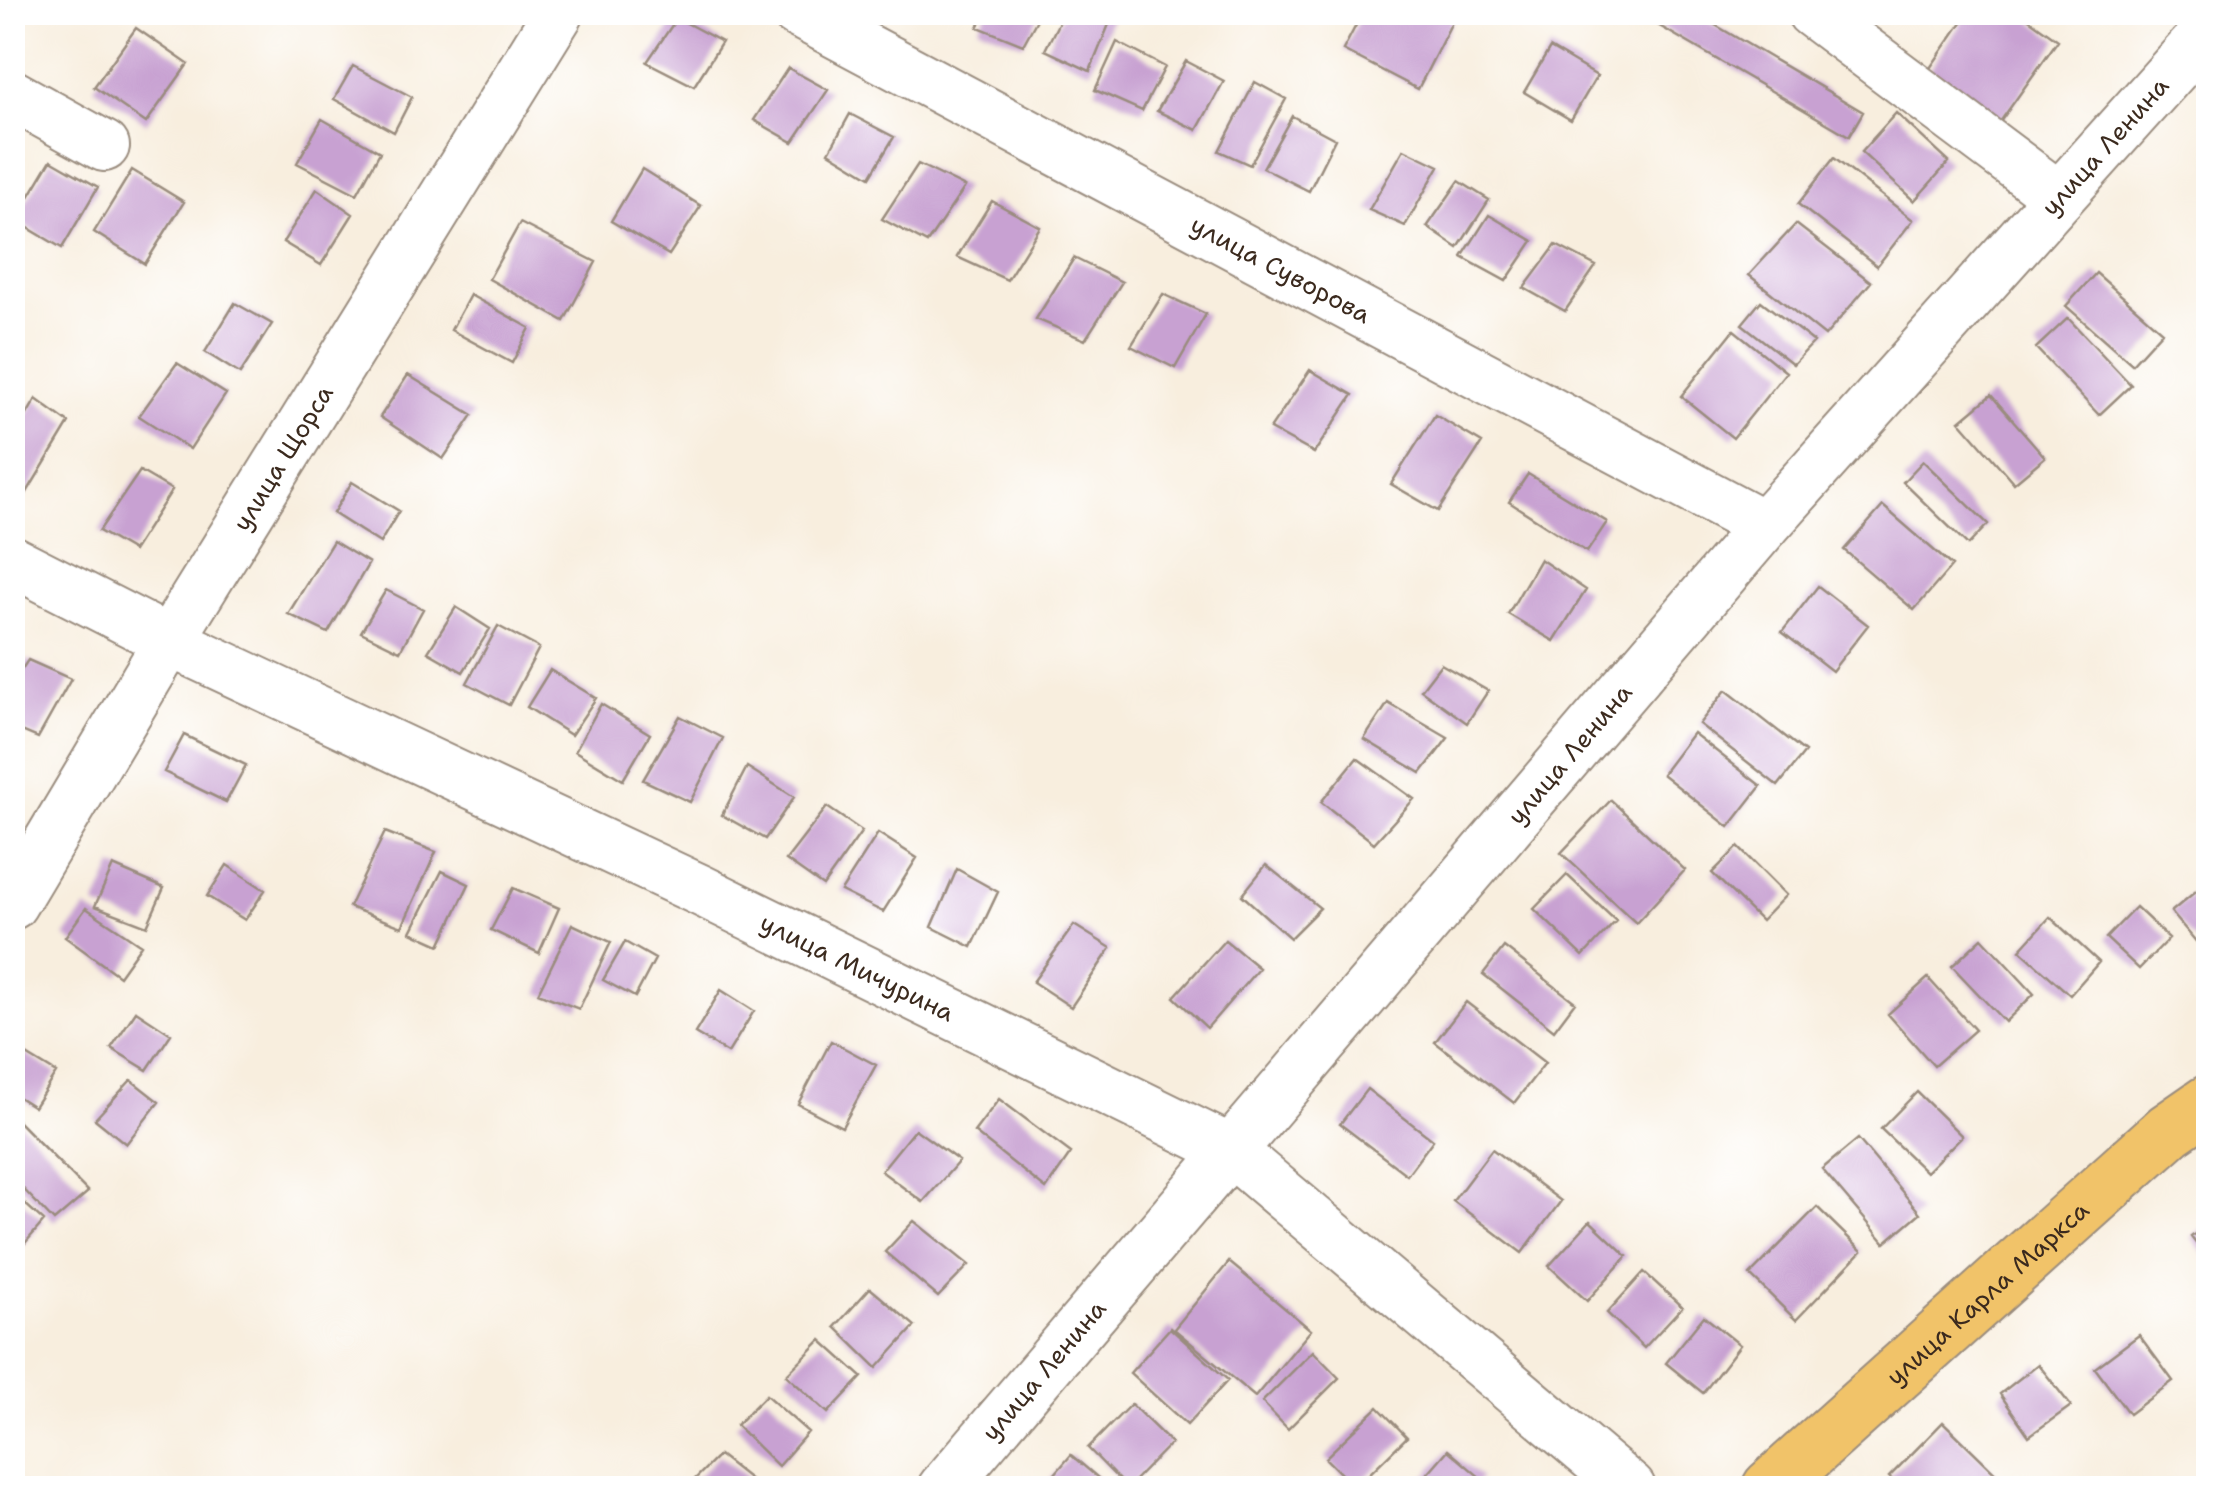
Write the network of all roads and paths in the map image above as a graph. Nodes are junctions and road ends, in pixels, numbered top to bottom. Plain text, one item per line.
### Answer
1 (559, 12) edge
2 (797, 12) edge
3 (1812, 12) edge
4 (2208, 31) edge
5 (12, 95) edge
6 (104, 146) dead end
7 (2060, 197) junction
8 (1764, 526) junction
9 (12, 560) edge
10 (168, 641) junction
11 (12, 904) edge
12 (2208, 1103) edge
13 (1230, 1150) junction
14 (943, 1488) edge
15 (1630, 1488) edge
16 (1770, 1488) edge

1 - 10 street, улица Щорса
2 - 8 street, улица Суворова
3 - 7 street
4 - 7 street, улица Ленина
5 - 6 street
7 - 8 street, улица Ленина
8 - 13 street, улица Ленина
9 - 10 street, улица Мичурина
10 - 11 street, улица Щорса
10 - 13 street, улица Мичурина
12 - 16 main road, улица Карла Маркса
13 - 14 street, улица Ленина
13 - 15 street, улица Мичурина

